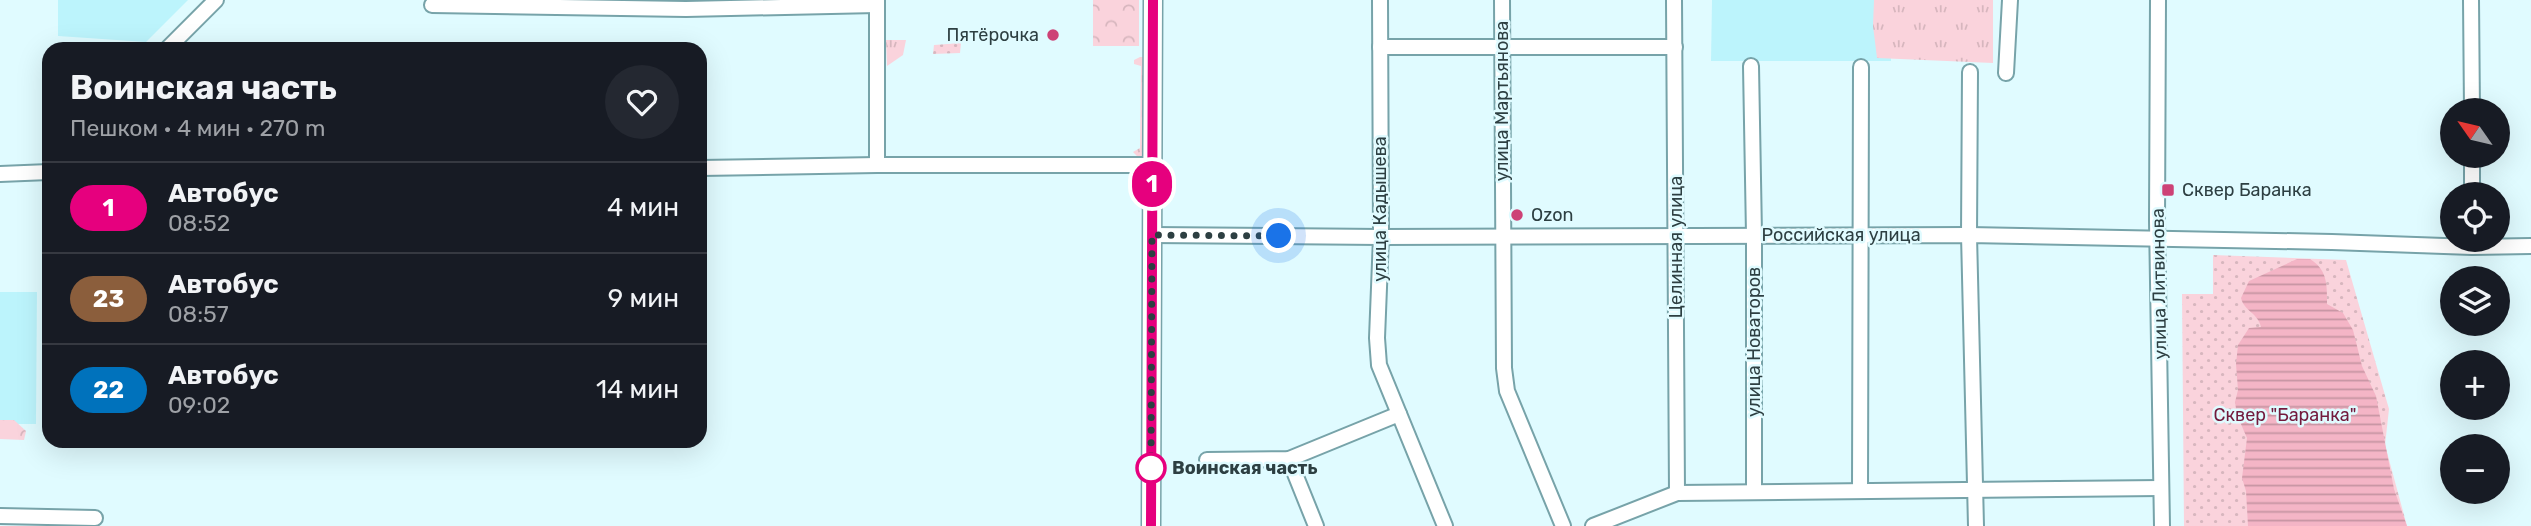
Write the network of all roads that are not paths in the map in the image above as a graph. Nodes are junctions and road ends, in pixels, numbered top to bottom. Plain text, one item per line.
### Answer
1 (216, 0) edge
2 (1153, 0) edge
3 (1380, 0) edge
4 (1502, 0) edge
5 (1674, 0) edge
6 (2010, 0) edge
7 (2158, 0) edge
8 (2471, 0) edge
9 (877, 3) edge
10 (432, 5) dead end
11 (174, 42) edge
12 (1380, 47) junction
13 (1502, 47) junction
14 (1675, 47) junction
15 (1751, 66) dead end
16 (1861, 67) dead end
17 (1970, 72) dead end
18 (2006, 73) dead end
19 (2472, 98) edge
20 (877, 164) junction
21 (1153, 165) junction
22 (707, 168) edge
23 (42, 172) edge
24 (0, 174) edge
25 (1676, 234) junction
26 (1152, 235) junction
27 (1754, 235) junction
28 (1861, 235) junction
29 (1969, 235) junction
30 (1503, 236) junction
31 (1381, 237) junction
32 (2158, 239) junction
33 (2440, 243) edge
34 (2510, 245) edge
35 (2531, 246) edge
36 (1399, 414) junction
37 (1289, 459) junction
38 (1207, 460) dead end
39 (2161, 488) junction
40 (1860, 491) junction
41 (1754, 492) junction
42 (1974, 492) junction
43 (1677, 493) junction
44 (0, 516) edge
45 (95, 518) dead end
46 (1151, 526) edge
47 (1316, 526) edge
48 (1444, 526) edge
49 (1563, 526) edge
50 (1593, 526) edge
51 (1976, 526) edge
52 (2162, 526) edge

1 - 11 street
2 - 21 main road
3 - 12 street, улица Кадышева
4 - 13 street, улица Мартьянова
5 - 14 street, Целинная улица
6 - 18 street
7 - 32 street, улица Литвинова
8 - 19 street
9 - 10 street
9 - 20 street
12 - 13 street
12 - 31 street, улица Кадышева
13 - 14 street
13 - 30 street, улица Мартьянова
14 - 25 street, Целинная улица
15 - 27 street, улица Новаторов
16 - 28 street
17 - 29 street
20 - 21 street
20 - 22 street
21 - 26 main road
23 - 24 street
25 - 27 street, Российская улица
25 - 30 street, Российская улица
25 - 43 street, Целинная улица
26 - 31 street, Российская улица
26 - 46 main road
27 - 28 street, Российская улица
27 - 41 street, улица Новаторов
28 - 29 street, Российская улица
28 - 40 street
29 - 32 street, Российская улица
29 - 42 street
30 - 31 street, Российская улица
30 - 49 street, улица Мартьянова
31 - 36 street, улица Кадышева
32 - 33 street, Российская улица
32 - 39 street, улица Литвинова
34 - 35 street, Российская улица
36 - 37 street
36 - 48 street, улица Кадышева
37 - 38 street
37 - 47 street
39 - 42 street
39 - 52 street, улица Литвинова
40 - 41 street
40 - 42 street
41 - 43 street
42 - 51 street
43 - 50 street
44 - 45 street

